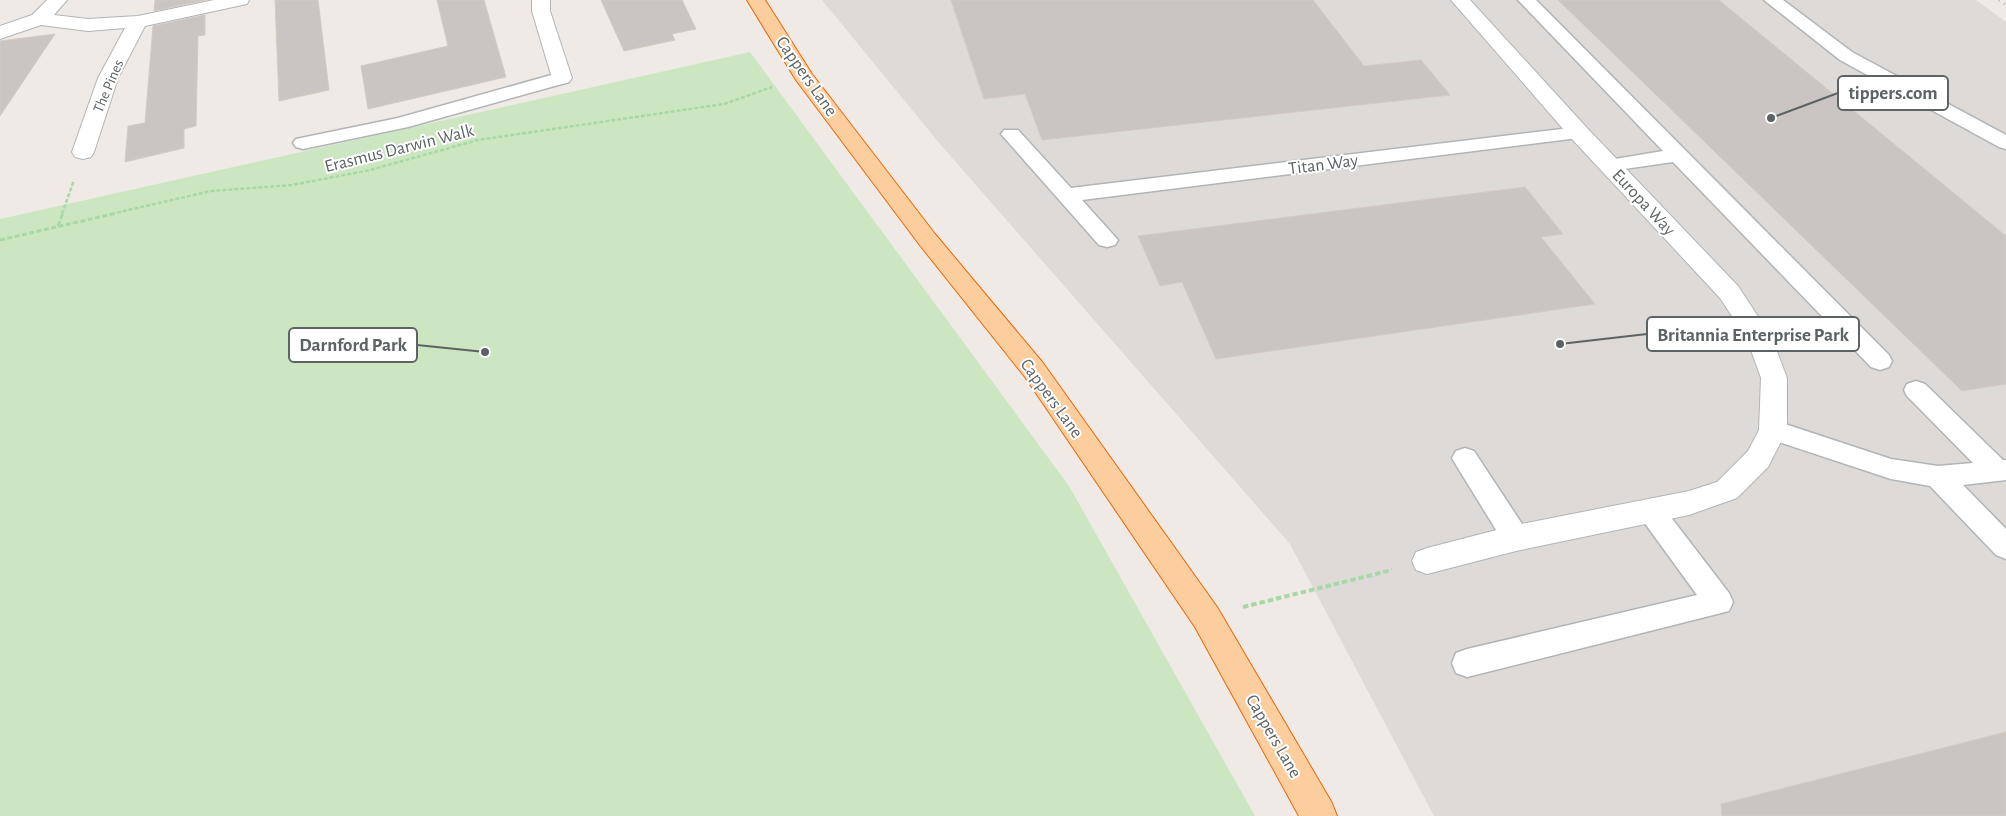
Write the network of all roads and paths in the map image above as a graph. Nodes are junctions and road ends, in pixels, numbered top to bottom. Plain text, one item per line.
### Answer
1 (58, 0) edge
2 (240, 0) edge
3 (541, 0) edge
4 (756, 0) edge
5 (1460, 0) edge
6 (1526, 0) edge
7 (1772, 0) edge
8 (39, 19) junction
9 (138, 22) junction
10 (0, 33) edge
11 (803, 76) junction
12 (562, 78) joint
13 (1579, 133) junction
14 (1010, 134) dead end
15 (303, 143) dead end
16 (2006, 143) edge
17 (83, 152) joint
18 (1679, 156) junction
19 (1610, 165) junction
20 (1068, 195) junction
21 (58, 226) junction
22 (0, 240) edge
23 (1106, 240) dead end
24 (1880, 361) dead end
25 (1916, 390) dead end
26 (1773, 430) junction
27 (1465, 458) dead end
28 (2002, 470) edge
29 (1938, 477) junction
30 (1650, 511) junction
31 (1516, 538) junction
32 (2006, 547) edge
33 (1427, 561) joint
34 (1206, 617) junction
35 (1468, 663) dead end
36 (1319, 816) edge

1 - 8 street
2 - 9 street
3 - 12 street
4 - 11 highway, Cappers Lane
5 - 13 street, Europa Way
6 - 18 lane
7 - 16 lane
8 - 9 street
8 - 10 street
9 - 17 street, The Pines
11 - 21 path, Erasmus Darwin Walk
11 - 34 highway, Cappers Lane
12 - 15 lane
13 - 19 street, Europa Way
13 - 20 lane, Titan Way
14 - 20 lane
17 - 21 path
18 - 19 lane
18 - 24 lane
19 - 26 street, Europa Way
20 - 23 lane
21 - 22 path, Erasmus Darwin Walk
25 - 28 lane
26 - 29 lane
26 - 30 street, Europa Way
27 - 31 lane
28 - 29 lane
29 - 32 lane
30 - 31 street, Europa Way
30 - 35 lane
31 - 33 street, Europa Way
33 - 34 path
34 - 36 highway, Cappers Lane

